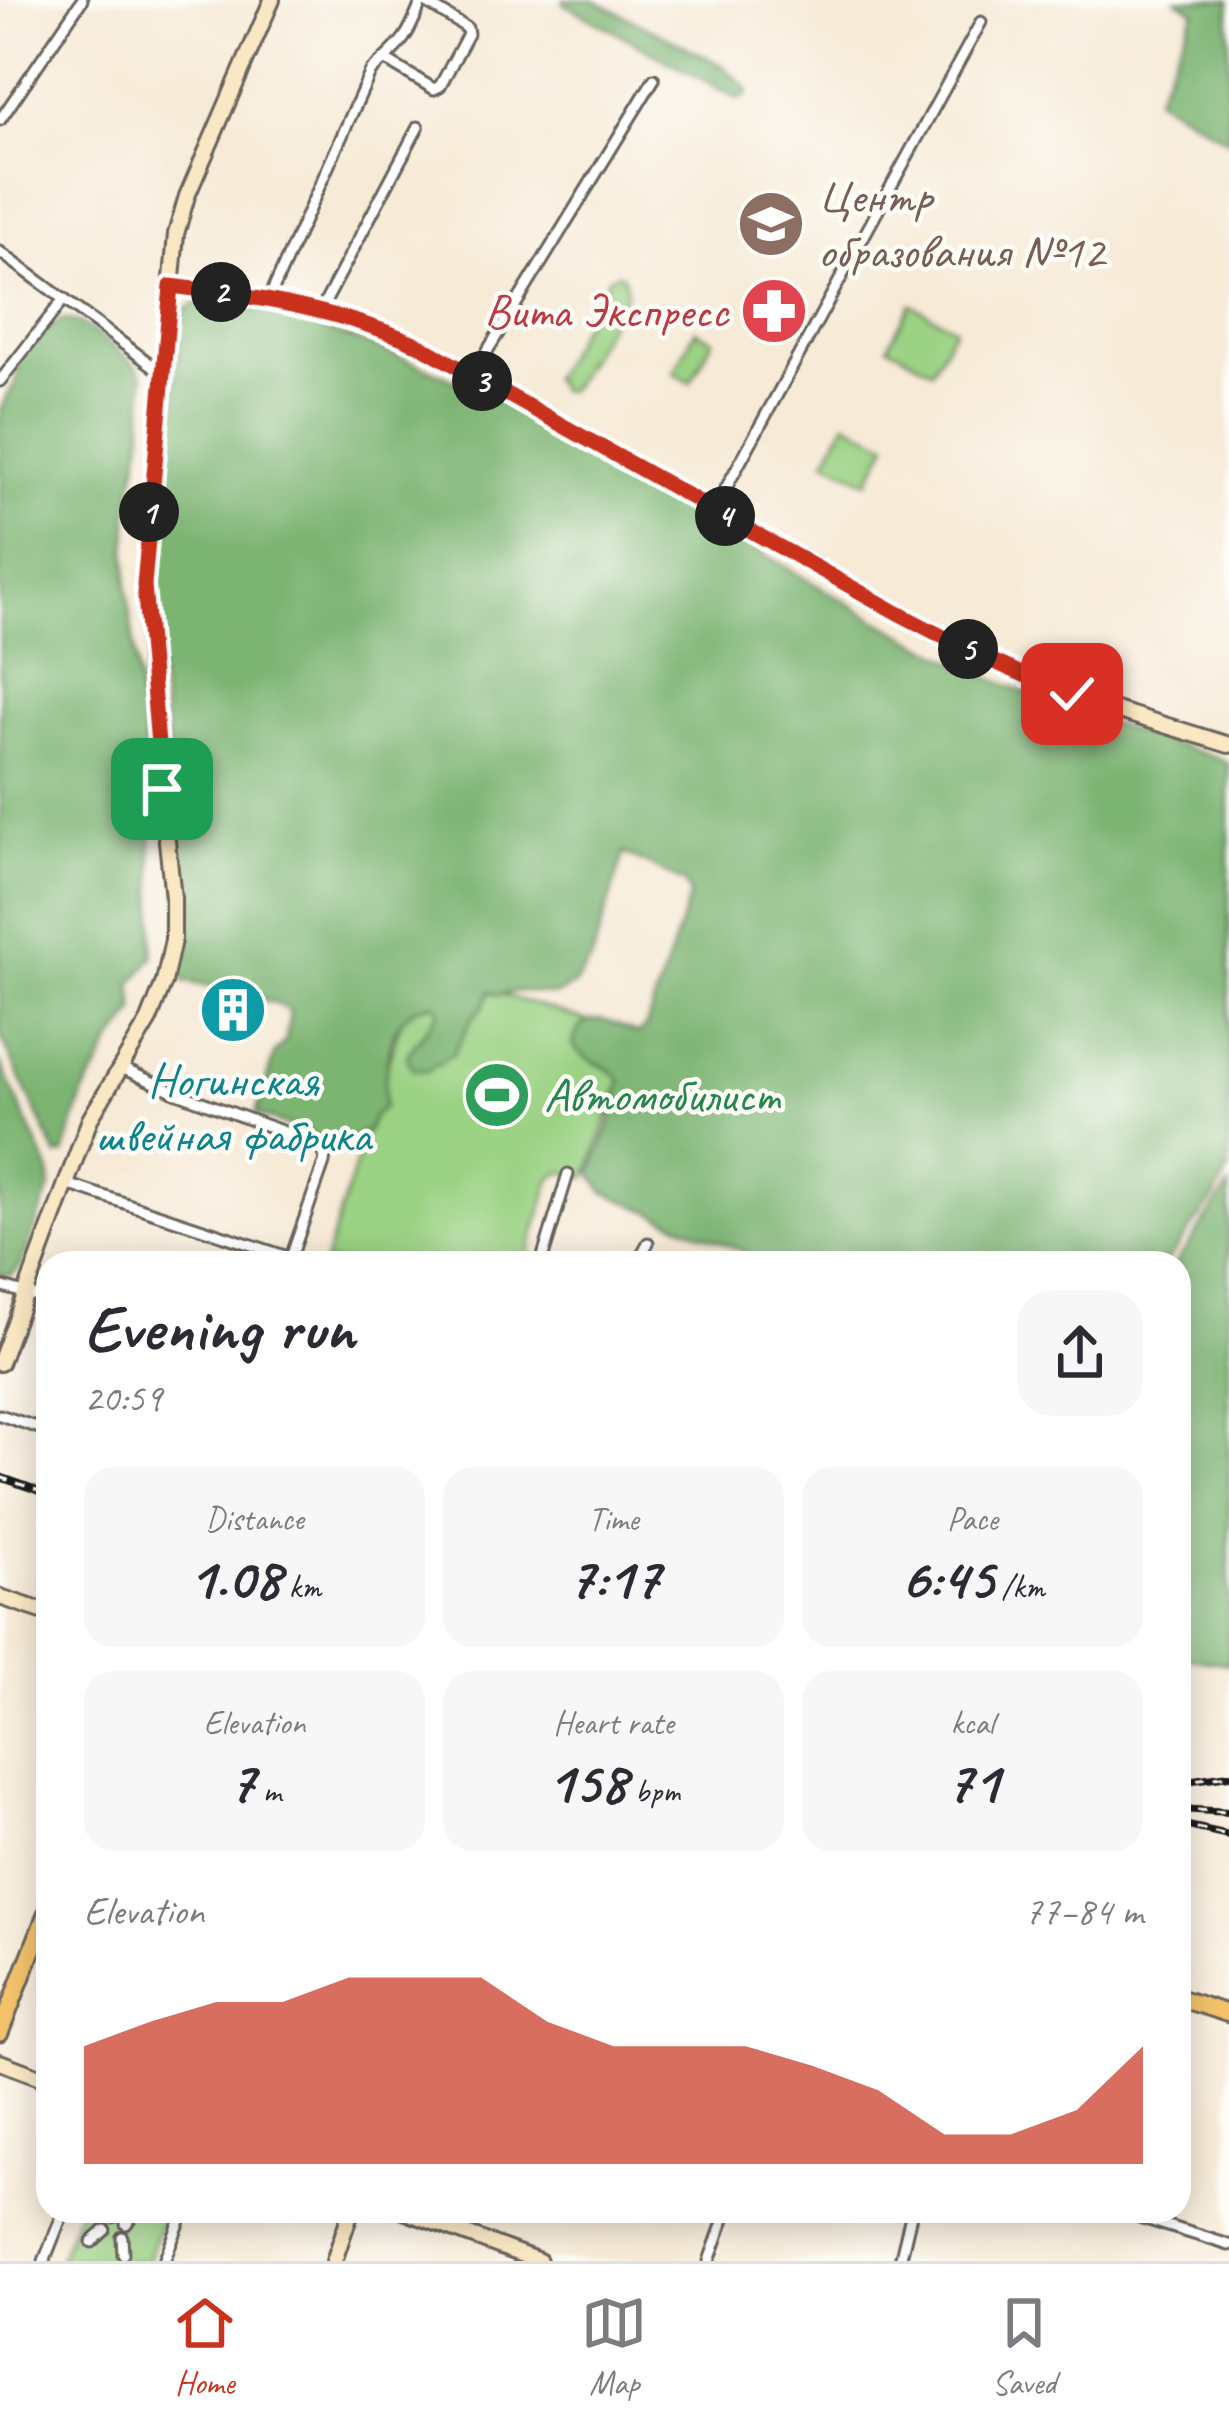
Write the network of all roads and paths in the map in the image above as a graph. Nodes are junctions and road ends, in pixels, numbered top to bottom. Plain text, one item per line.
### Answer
1 (82, 0) edge
2 (272, 0) edge
3 (422, 0) edge
4 (981, 22) dead end
5 (384, 59) junction
6 (655, 80) dead end
7 (0, 120) edge
8 (418, 127) dead end
9 (0, 252) edge
10 (171, 286) junction
11 (64, 299) junction
12 (269, 299) junction
13 (320, 312) junction
14 (164, 374) junction
15 (472, 376) junction
16 (0, 381) edge
17 (714, 510) junction
18 (1229, 745) edge
19 (119, 1067) junction
20 (568, 1174) dead end
21 (64, 1183) junction
22 (648, 1243) dead end
23 (40, 1251) edge
24 (261, 1251) edge
25 (293, 1251) edge
26 (545, 1251) edge
27 (644, 1251) edge
28 (36, 1263) edge
29 (0, 1286) edge
30 (26, 1292) junction
31 (36, 1296) edge
32 (0, 1363) edge
33 (0, 1415) edge
34 (36, 1428) edge
35 (0, 1597) edge
36 (36, 1609) edge
37 (36, 1956) edge
38 (1191, 2002) edge
39 (1229, 2014) edge
40 (0, 2033) edge
41 (0, 2062) edge
42 (36, 2076) edge
43 (59, 2223) edge
44 (179, 2223) edge
45 (347, 2223) edge
46 (432, 2223) edge
47 (723, 2223) edge
48 (909, 2223) edge
49 (1158, 2223) edge
50 (105, 2230) dead end
51 (122, 2237) dead end
52 (92, 2242) dead end
53 (1229, 2245) edge
54 (123, 2254) dead end
55 (510, 2256) edge
56 (44, 2261) edge
57 (164, 2261) edge
58 (334, 2261) edge
59 (539, 2261) edge
60 (709, 2261) edge
61 (900, 2261) edge

1 - 7 street
2 - 10 main road
3 - 5 street
3 - 5 street
4 - 17 street
5 - 12 street
6 - 15 street
8 - 13 street
9 - 11 street
10 - 12 main road
10 - 14 main road
11 - 14 street
11 - 16 street
12 - 13 main road
13 - 15 main road
14 - 19 main road
15 - 17 main road
17 - 18 main road
19 - 21 main road
19 - 25 street
20 - 26 street
21 - 23 main road
21 - 24 street
22 - 27 street
28 - 30 main road
29 - 30 street
30 - 31 street
30 - 32 main road
33 - 34 street
35 - 36 main road
37 - 40 main road
38 - 39 main road
41 - 42 main road
43 - 56 street
44 - 57 street
45 - 58 main road
46 - 55 main road
47 - 60 street
48 - 61 street
49 - 53 street
50 - 52 street
51 - 54 street
55 - 59 main road

